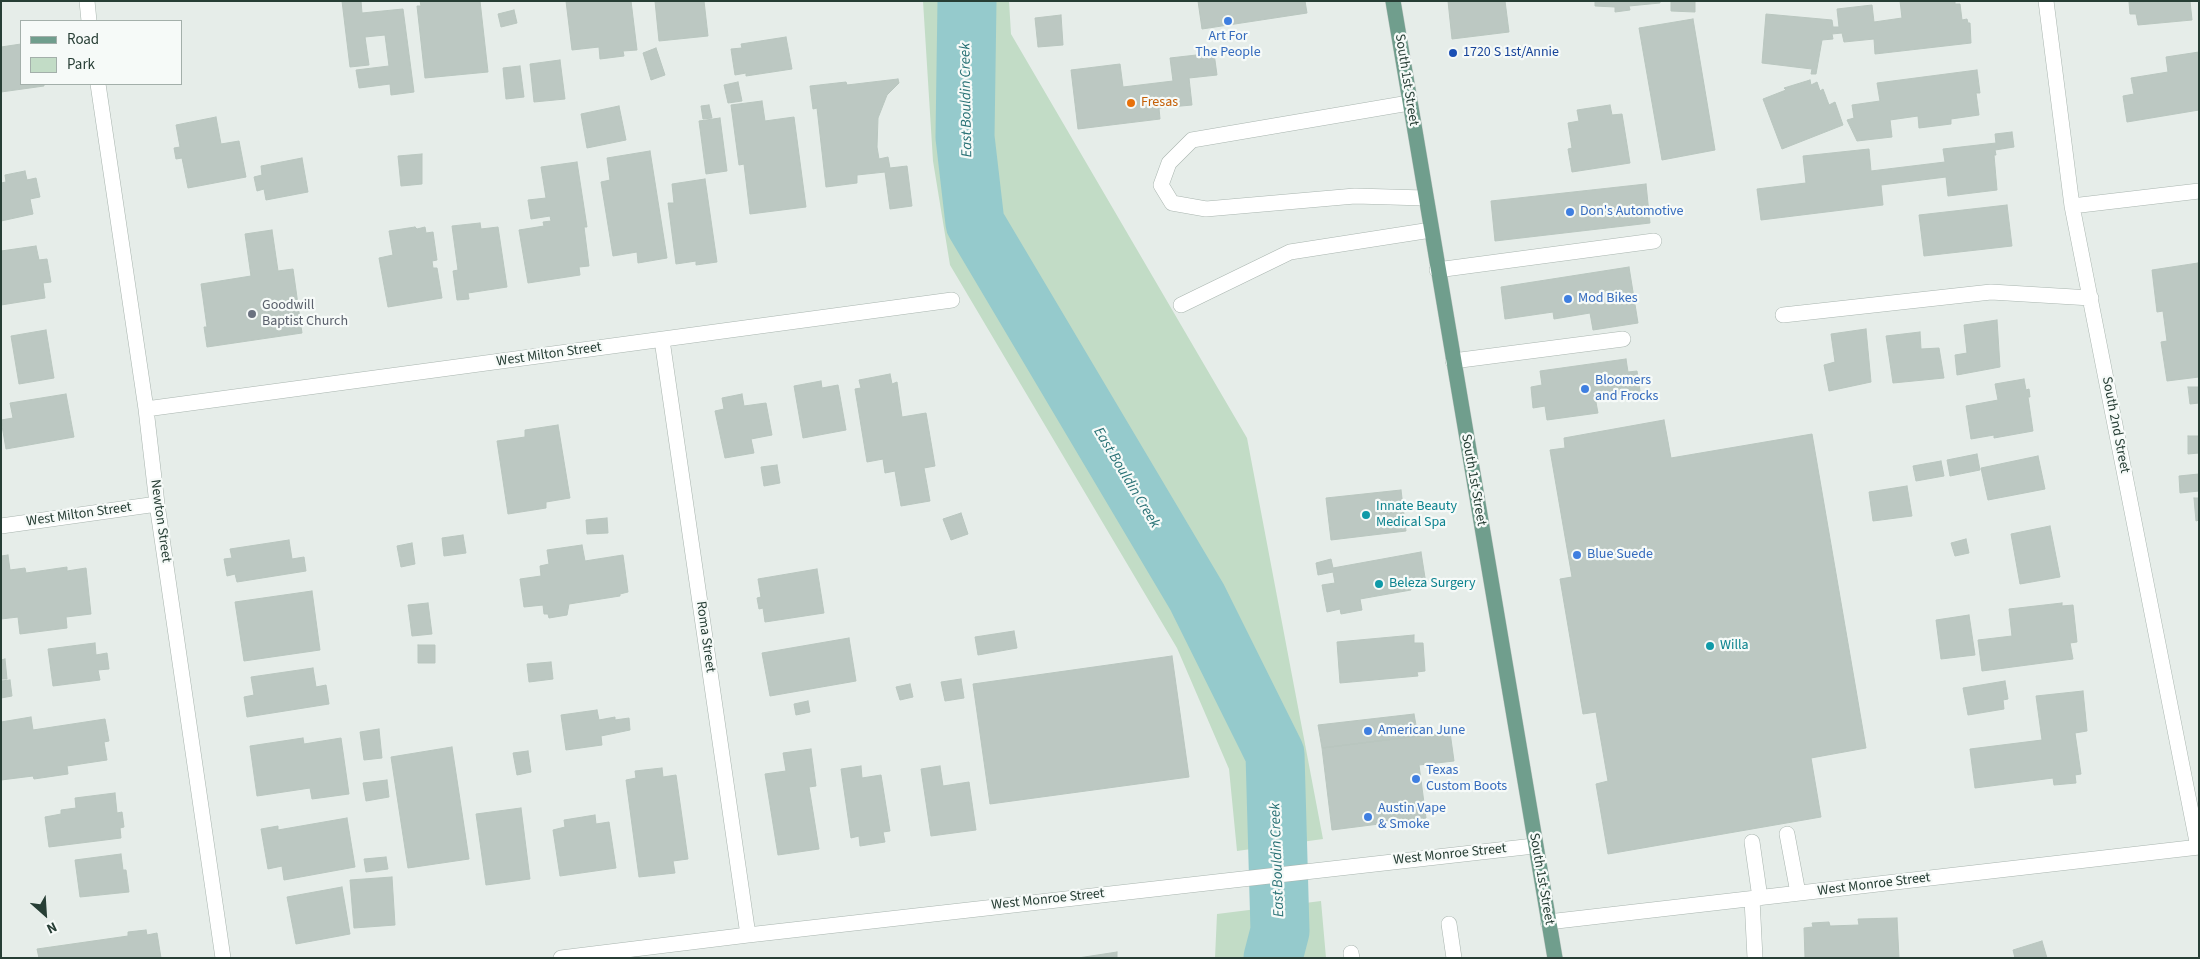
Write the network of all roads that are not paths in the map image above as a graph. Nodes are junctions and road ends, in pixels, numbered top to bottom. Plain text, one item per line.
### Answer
1 (86, 1) edge
2 (1392, 1) edge
3 (2046, 1) edge
4 (89, 20) edge
5 (98, 85) edge
6 (1409, 103) junction
7 (2199, 192) edge
8 (1425, 198) junction
9 (2072, 206) junction
10 (1431, 230) junction
11 (1654, 241) dead end
12 (1438, 270) junction
13 (2091, 298) junction
14 (952, 300) dead end
15 (1181, 305) dead end
16 (1783, 315) dead end
17 (1623, 339) dead end
18 (662, 340) junction
19 (1453, 361) junction
20 (146, 409) junction
21 (157, 504) junction
22 (1, 526) edge
23 (1787, 834) dead end
24 (1752, 842) dead end
25 (1534, 846) junction
26 (2198, 847) edge
27 (1798, 894) junction
28 (1756, 898) junction
29 (1548, 922) junction
30 (1449, 924) dead end
31 (748, 935) junction
32 (223, 958) edge
33 (561, 958) edge
34 (1454, 958) edge
35 (1554, 958) edge
36 (1755, 958) edge

1 - 4 street
2 - 6 main road, South 1st Street
3 - 9 street, South 2nd Street
5 - 20 street, Newton Street
6 - 8 main road, South 1st Street
6 - 8 street
7 - 9 street
8 - 10 main road, South 1st Street
9 - 13 street, South 2nd Street
10 - 12 main road, South 1st Street
10 - 15 street
11 - 12 street
12 - 19 main road, South 1st Street
13 - 16 street
13 - 26 street, South 2nd Street
14 - 18 street, West Milton Street
17 - 19 street
18 - 20 street, West Milton Street
18 - 31 street, Roma Street
19 - 25 main road, South 1st Street
20 - 21 street, Newton Street
21 - 22 street, West Milton Street
21 - 32 street, Newton Street
23 - 27 street
24 - 28 street
25 - 29 main road, South 1st Street
25 - 31 street, West Monroe Street
26 - 27 street, West Monroe Street
27 - 28 street, West Monroe Street
28 - 29 street, West Monroe Street
28 - 36 street
29 - 35 main road, South 1st Street
30 - 34 street
31 - 33 street, West Monroe Street

